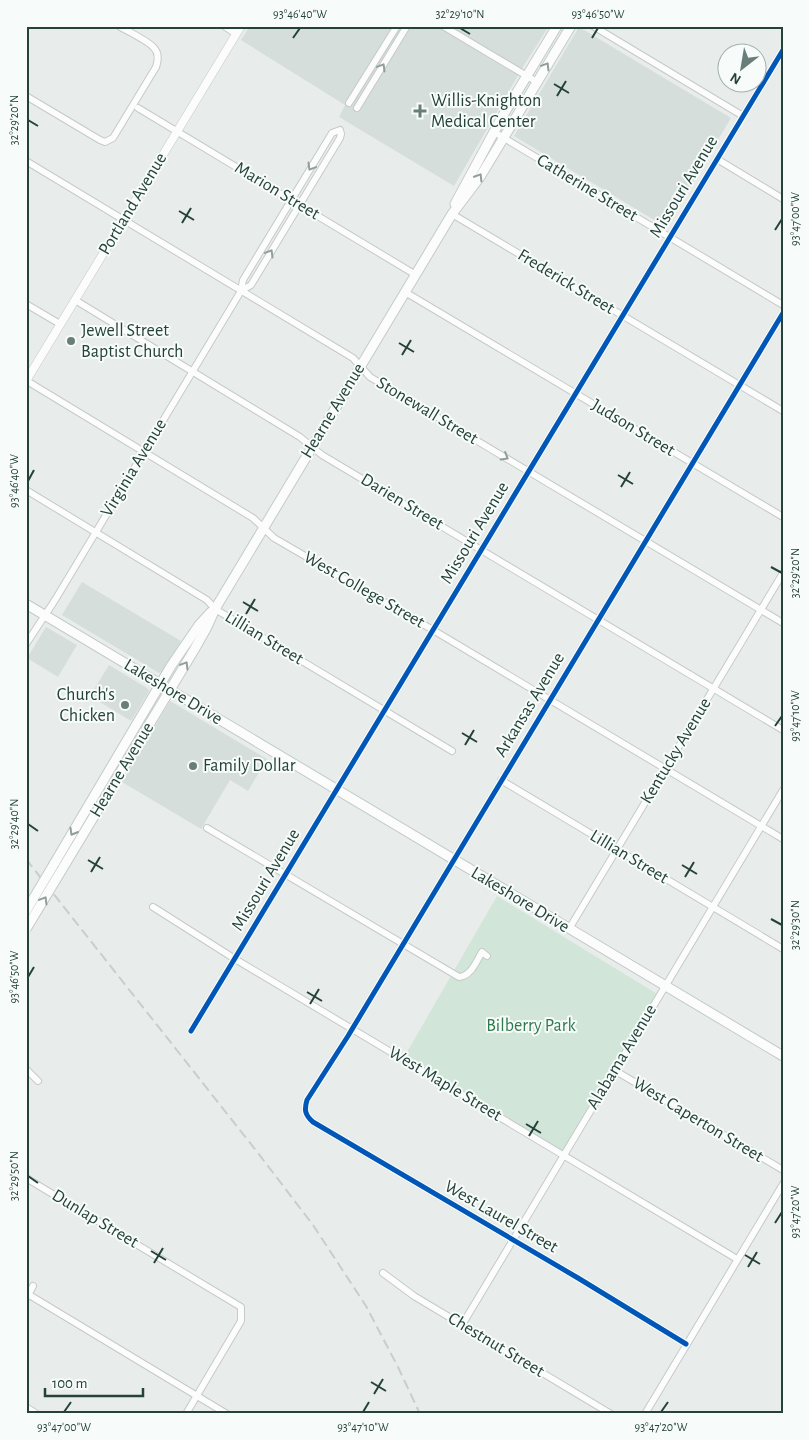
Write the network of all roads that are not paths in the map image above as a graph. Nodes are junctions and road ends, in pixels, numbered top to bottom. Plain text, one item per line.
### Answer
1 (119, 26) edge
2 (224, 26) edge
3 (241, 26) edge
4 (397, 26) edge
5 (407, 26) edge
6 (443, 26) edge
7 (557, 26) edge
8 (570, 26) edge
9 (593, 26) edge
10 (236, 34) junction
11 (783, 50) edge
12 (527, 76) junction
13 (537, 82) junction
14 (26, 96) edge
15 (349, 104) dead end
16 (138, 108) dead end
17 (357, 108) dead end
18 (743, 116) junction
19 (178, 130) junction
20 (494, 132) junction
21 (503, 138) junction
22 (717, 159) junction
23 (26, 161) edge
24 (783, 199) edge
25 (291, 200) junction
26 (299, 204) junction
27 (452, 214) junction
28 (124, 220) junction
29 (670, 237) junction
30 (416, 275) junction
31 (241, 291) junction
32 (405, 292) junction
33 (75, 300) junction
34 (26, 304) edge
35 (783, 305) edge
36 (783, 313) edge
37 (623, 315) junction
38 (60, 324) junction
39 (360, 367) junction
40 (193, 371) junction
41 (26, 381) edge
42 (740, 386) junction
43 (575, 394) junction
44 (783, 411) edge
45 (312, 446) junction
46 (144, 452) junction
47 (692, 463) junction
48 (528, 471) junction
49 (26, 490) edge
50 (783, 517) edge
51 (263, 528) junction
52 (96, 532) junction
53 (645, 541) junction
54 (481, 549) junction
55 (783, 573) edge
56 (26, 604) edge
57 (214, 609) junction
58 (761, 610) junction
59 (45, 615) junction
60 (598, 618) junction
61 (783, 623) edge
62 (433, 630) junction
63 (26, 644) edge
64 (160, 684) junction
65 (714, 688) junction
66 (170, 690) junction
67 (550, 699) junction
68 (384, 710) junction
69 (783, 730) edge
70 (452, 751) dead end
71 (112, 763) junction
72 (665, 768) junction
73 (123, 770) junction
74 (501, 780) junction
75 (336, 790) junction
76 (783, 790) edge
77 (761, 826) junction
78 (207, 828) dead end
79 (783, 839) edge
80 (616, 849) junction
81 (453, 860) junction
82 (286, 874) junction
83 (712, 906) junction
84 (153, 907) dead end
85 (26, 911) edge
86 (569, 929) junction
87 (26, 930) edge
88 (403, 944) junction
89 (783, 949) edge
90 (487, 956) dead end
91 (234, 959) junction
92 (665, 986) junction
93 (352, 1029) junction
94 (191, 1031) dead end
95 (783, 1056) edge
96 (26, 1069) edge
97 (614, 1070) junction
98 (38, 1081) dead end
99 (305, 1111) joint
100 (563, 1155) junction
101 (783, 1170) edge
102 (26, 1178) edge
103 (783, 1184) edge
104 (513, 1240) junction
105 (738, 1259) junction
106 (383, 1273) dead end
107 (33, 1286) dead end
108 (27, 1295) edge
109 (462, 1325) junction
110 (686, 1344) junction
111 (197, 1396) junction
112 (26, 1408) edge
113 (37, 1414) edge
114 (186, 1414) edge
115 (227, 1414) edge
116 (611, 1414) edge
117 (645, 1414) edge

1 - 14 street
2 - 10 street
3 - 10 street, Portland Avenue
4 - 15 street
17 -> 5 street
6 - 12 street
7 - 12 main road, Hearne Avenue
13 -> 8 main road, Hearne Avenue
9 - 18 street
10 - 19 street, Portland Avenue
11 - 18 street, Missouri Avenue
12 - 13 street
12 - 20 main road, Hearne Avenue
13 - 21 main road, Hearne Avenue
16 - 19 street, Marion Street
18 - 22 street, Missouri Avenue
19 - 25 street, Marion Street
19 - 28 street, Portland Avenue
20 - 21 street, Catherine Street
20 - 27 main road, Hearne Avenue
27 -> 21 main road, Hearne Avenue
21 - 29 street, Catherine Street
22 - 24 street
22 - 29 street, Missouri Avenue
23 - 28 street, Stonewall Street
25 - 26 street, Marion Street
26 -> 25 street, Virginia Avenue
25 - 31 street, Virginia Avenue
26 - 30 street, Marion Street
31 -> 26 street, Virginia Avenue
27 - 30 main road, Hearne Avenue
27 - 37 street, Frederick Street
28 - 31 street, Stonewall Street
28 - 33 street, Portland Avenue
29 - 35 street, Catherine Street
29 - 37 street, Missouri Avenue
30 - 32 main road, Hearne Avenue
31 - 39 street, Stonewall Street
31 - 40 street, Virginia Avenue
32 - 39 main road, Hearne Avenue
32 - 43 street, Judson Street
33 - 38 street, Portland Avenue
33 - 40 street, Darien Street
34 - 38 street
36 - 42 street, Arkansas Avenue
37 - 42 street, Frederick Street
37 - 43 street, Missouri Avenue
38 - 41 street, Portland Avenue
39 - 45 main road, Hearne Avenue
39 -> 48 street, Stonewall Street
40 - 45 street, Darien Street
40 - 46 street, Virginia Avenue
41 - 46 street, West College Street
42 - 44 street, Frederick Street
42 - 47 street, Arkansas Avenue
43 - 47 street, Judson Street
43 - 48 street, Missouri Avenue
45 - 51 main road, Hearne Avenue
45 - 54 street, Darien Street
46 - 51 street, West College Street
46 - 52 street, Virginia Avenue
47 - 50 street, Judson Street
47 - 53 street, Arkansas Avenue
48 - 53 street, Stonewall Street
48 - 54 street, Missouri Avenue
49 - 52 street, Lillian Street
51 - 57 main road, Hearne Avenue
51 - 62 street, West College Street
52 - 57 street, Lillian Street
52 - 59 street, Virginia Avenue
53 - 58 street, Stonewall Street
53 - 60 street, Arkansas Avenue
54 - 60 street, Darien Street
54 - 62 street, Missouri Avenue
55 - 58 street, Kentucky Avenue
56 - 59 main road, Lakeshore Drive
57 - 64 main road, Hearne Avenue
66 -> 57 main road, Hearne Avenue
57 - 68 street, Lillian Street
58 - 61 street, Stonewall Street
58 - 65 street, Kentucky Avenue
59 - 63 street, Virginia Avenue
59 - 64 main road, Lakeshore Drive
60 - 65 street, Darien Street
60 - 67 street, Arkansas Avenue
62 - 67 street, West College Street
62 - 68 street, Missouri Avenue
64 - 66 main road, Lakeshore Drive
64 - 71 main road, Hearne Avenue
65 - 69 street, Darien Street
65 - 72 street, Kentucky Avenue
66 - 73 main road, Hearne Avenue
66 - 75 main road, Lakeshore Drive
67 - 72 street, West College Street
67 - 74 street, Arkansas Avenue
68 - 70 street, Lillian Street
68 - 75 street, Missouri Avenue
71 - 73 main road
71 -> 85 main road, Hearne Avenue, bridge
72 - 77 street, West College Street
72 - 80 street, Kentucky Avenue
87 -> 73 main road, Hearne Avenue, bridge
74 - 80 street, Lillian Street
74 - 81 street, Arkansas Avenue
75 - 81 main road, Lakeshore Drive
75 - 82 street, Missouri Avenue
76 - 77 street, Alabama Avenue
77 - 79 street, West College Street
77 - 83 street, Alabama Avenue
78 - 82 street
80 - 83 street, Lillian Street
80 - 86 street, Kentucky Avenue
81 - 86 main road, Lakeshore Drive
81 - 88 street, Arkansas Avenue
82 - 88 street
82 - 91 street, Missouri Avenue
83 - 89 street, Lillian Street
83 - 92 street, Alabama Avenue
84 - 91 street, West Maple Street
86 - 92 main road, Lakeshore Drive
88 - 90 street
88 - 93 street, Arkansas Avenue
91 - 93 street, West Maple Street
91 - 94 street, Missouri Avenue
92 - 95 main road, Lakeshore Drive
92 - 97 street, Alabama Avenue
93 - 99 street, Arkansas Avenue
93 - 100 street, West Maple Street
96 - 98 street
97 - 100 street, Alabama Avenue
97 - 101 street, West Caperton Street
99 - 104 street, West Laurel Street
100 - 104 street, Alabama Avenue
100 - 105 street, West Maple Street
102 - 111 street, Dunlap Street
103 - 105 street
104 - 109 street, Alabama Avenue
104 - 110 street, West Laurel Street
105 - 110 street
106 - 109 street, Chestnut Street
107 - 108 street
108 - 111 street
109 - 116 street, Chestnut Street
110 - 117 street
111 - 114 street
111 - 115 street
112 - 113 street

